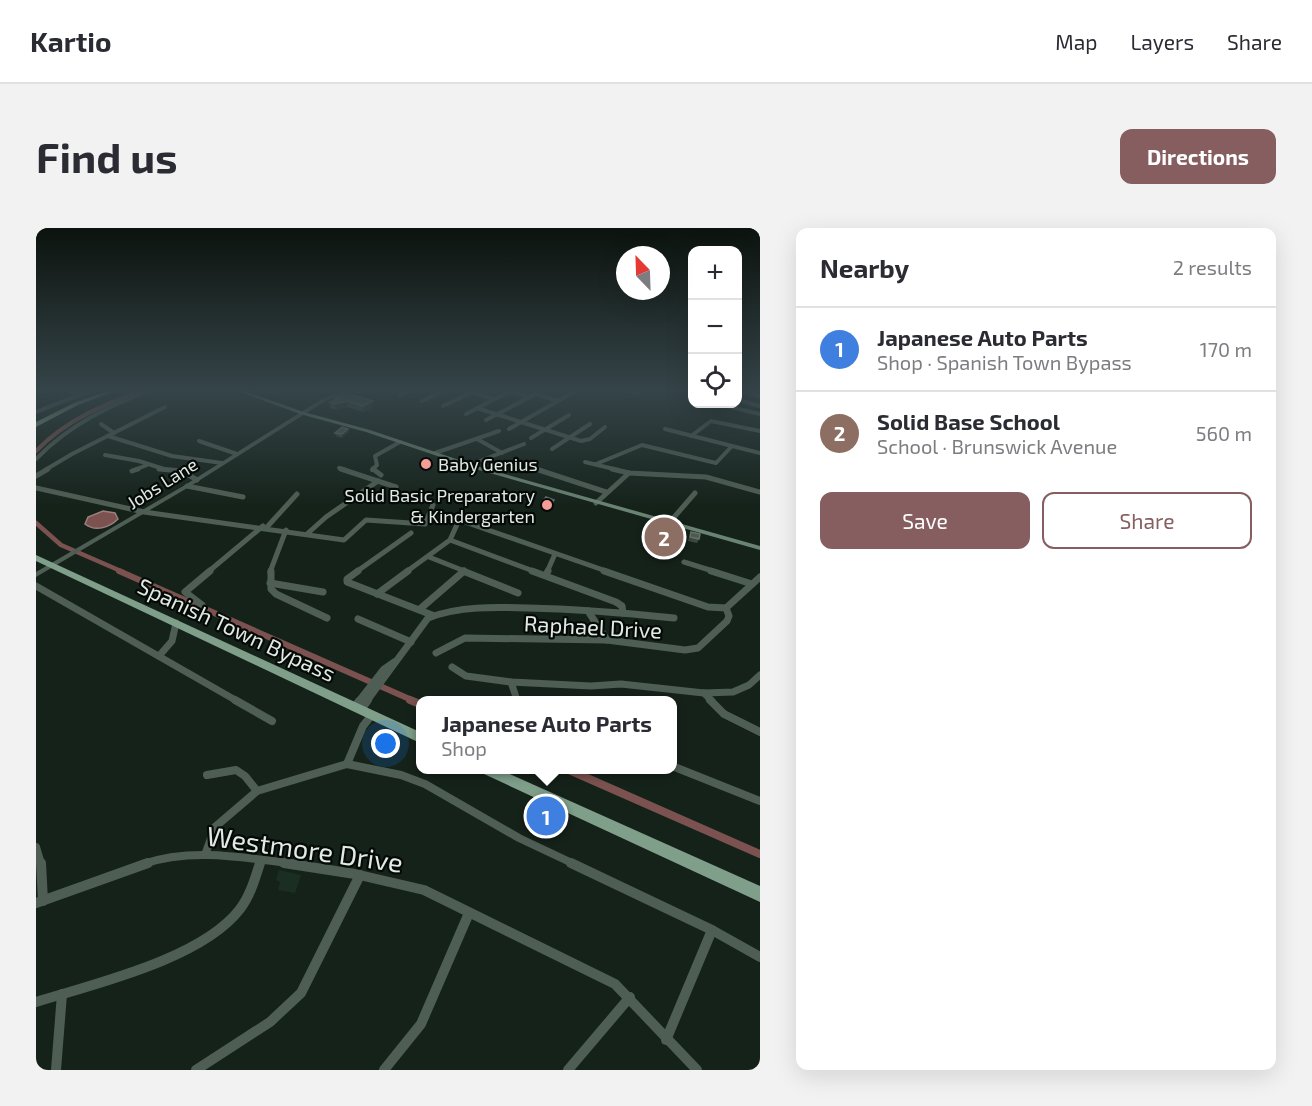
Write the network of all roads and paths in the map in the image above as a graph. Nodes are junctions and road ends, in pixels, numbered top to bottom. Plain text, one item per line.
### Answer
1 (67, 428) edge
2 (107, 428) edge
3 (123, 428) edge
4 (278, 428) edge
5 (354, 428) edge
6 (540, 428) edge
7 (548, 428) edge
8 (583, 428) edge
9 (603, 428) edge
10 (700, 428) edge
11 (665, 429) dead end
12 (545, 430) junction
13 (499, 431) dead end
14 (114, 433) junction
15 (108, 436) junction
16 (691, 436) junction
17 (569, 437) junction
18 (531, 438) dead end
19 (477, 439) junction
20 (199, 441) dead end
21 (400, 442) junction
22 (524, 444) dead end
23 (732, 446) junction
24 (552, 450) dead end
25 (435, 453) junction
26 (502, 453) junction
27 (760, 453) edge
28 (237, 454) junction
29 (105, 455) dead end
30 (36, 459) edge
31 (480, 461) dead end
32 (585, 462) dead end
33 (222, 463) junction
34 (596, 464) junction
35 (147, 465) junction
36 (339, 468) dead end
37 (539, 470) dead end
38 (132, 471) dead end
39 (629, 473) junction
40 (381, 475) dead end
41 (36, 476) edge
42 (197, 480) junction
43 (378, 481) junction
44 (187, 486) junction
45 (396, 487) dead end
46 (36, 488) edge
47 (606, 492) junction
48 (760, 492) edge
49 (695, 493) dead end
50 (297, 494) dead end
51 (243, 497) dead end
52 (596, 502) junction
53 (434, 505) dead end
54 (144, 512) junction
55 (442, 514) dead end
56 (459, 520) junction
57 (669, 523) junction
58 (265, 527) junction
59 (286, 530) junction
60 (411, 533) dead end
61 (307, 534) junction
62 (450, 540) junction
63 (760, 548) edge
64 (555, 554) junction
65 (429, 557) junction
66 (36, 558) edge
67 (684, 562) dead end
68 (52, 566) junction
69 (464, 571) junction
70 (36, 575) edge
71 (546, 575) junction
72 (760, 576) edge
73 (270, 583) junction
74 (752, 584) junction
75 (36, 586) edge
76 (323, 592) dead end
77 (518, 593) dead end
78 (377, 594) junction
79 (202, 605) dead end
80 (726, 608) junction
81 (420, 609) junction
82 (588, 611) junction
83 (623, 613) junction
84 (432, 615) junction
85 (327, 618) dead end
86 (674, 618) dead end
87 (358, 619) dead end
88 (176, 623) junction
89 (607, 640) junction
90 (411, 642) junction
91 (436, 653) dead end
92 (159, 656) junction
93 (453, 667) dead end
94 (760, 675) edge
95 (511, 682) junction
96 (704, 693) junction
97 (516, 696) edge
98 (357, 709) junction
99 (371, 716) junction
100 (272, 721) dead end
101 (760, 732) edge
102 (416, 736) edge
103 (347, 764) junction
104 (677, 768) edge
105 (498, 774) edge
106 (207, 775) dead end
107 (257, 790) junction
108 (760, 801) edge
109 (36, 847) edge
110 (205, 855) junction
111 (261, 861) junction
112 (360, 874) junction
113 (760, 894) edge
114 (39, 902) edge
115 (469, 913) junction
116 (712, 930) junction
117 (760, 957) edge
118 (62, 994) junction
119 (630, 997) junction
120 (36, 1002) edge
121 (666, 1040) junction
122 (56, 1070) edge
123 (196, 1070) edge
124 (384, 1070) edge
125 (568, 1070) edge
126 (697, 1070) edge

1 - 30 street
2 - 14 street
3 - 14 street
4 - 28 street, Jobs Lane
5 - 21 main road
6 - 12 street
7 - 12 street
8 - 17 street
9 - 17 street
10 - 16 street
11 - 16 street
12 - 17 street
12 - 18 street
13 - 19 street
14 - 15 street
15 - 33 street
15 - 41 street
16 - 23 street
17 - 24 street
19 - 25 street
19 - 26 street
20 - 28 street
21 - 25 main road
21 - 40 street
22 - 26 street
23 - 27 street
23 - 34 street
25 - 52 main road
26 - 31 street
28 - 33 street, Jobs Lane
29 - 35 street
32 - 34 street
33 - 42 street, Jobs Lane
34 - 39 street
35 - 38 street
35 - 42 street
36 - 43 street
37 - 47 street
39 - 47 street
39 - 48 street
42 - 44 street, Jobs Lane
43 - 45 street
43 - 61 street
44 - 51 street
44 - 54 street, Jobs Lane
46 - 54 street
47 - 52 street
49 - 57 street
50 - 58 street
52 - 57 main road
53 - 61 street
54 - 58 street
54 - 68 street, Jobs Lane
55 - 56 street
56 - 62 street
56 - 64 street
57 - 63 main road
58 - 59 street
58 - 79 street
59 - 61 street
59 - 73 street
60 - 78 street
62 - 65 street
62 - 71 street
64 - 71 street
64 - 80 street
65 - 69 street
65 - 78 street
66 - 68 main road, Spanish Town Bypass
67 - 74 street
68 - 70 street, Jobs Lane
68 - 88 main road, Spanish Town Bypass
69 - 77 street
69 - 81 street
71 - 83 street
72 - 74 street
73 - 76 street
73 - 85 street
74 - 80 street
75 - 92 street
78 - 81 street
80 - 89 street, Raphael Drive
81 - 84 street
82 - 83 street
82 - 84 street
82 - 89 street
83 - 86 street
84 - 90 street
87 - 90 street
88 - 92 street
88 - 98 main road, Spanish Town Bypass
89 - 91 street, Raphael Drive
90 - 98 street
92 - 100 street
93 - 95 street
94 - 96 street
95 - 96 street
95 - 97 street
96 - 101 street
98 - 99 main road, Spanish Town Bypass
99 - 102 main road, Spanish Town Bypass
99 - 103 street
103 - 107 street
103 - 116 street
104 - 108 street
105 - 113 main road
106 - 107 street
107 - 110 street
109 - 114 street
110 - 111 street, Westmore Drive
110 - 114 street, Westmore Drive
111 - 112 street, Westmore Drive
111 - 118 street
112 - 115 street, Westmore Drive
112 - 123 street
115 - 119 street, Westmore Drive
115 - 124 street
116 - 117 street
116 - 121 street
118 - 120 street
118 - 122 street
119 - 121 street, Westmore Drive
119 - 125 street
121 - 126 street, Westmore Drive

